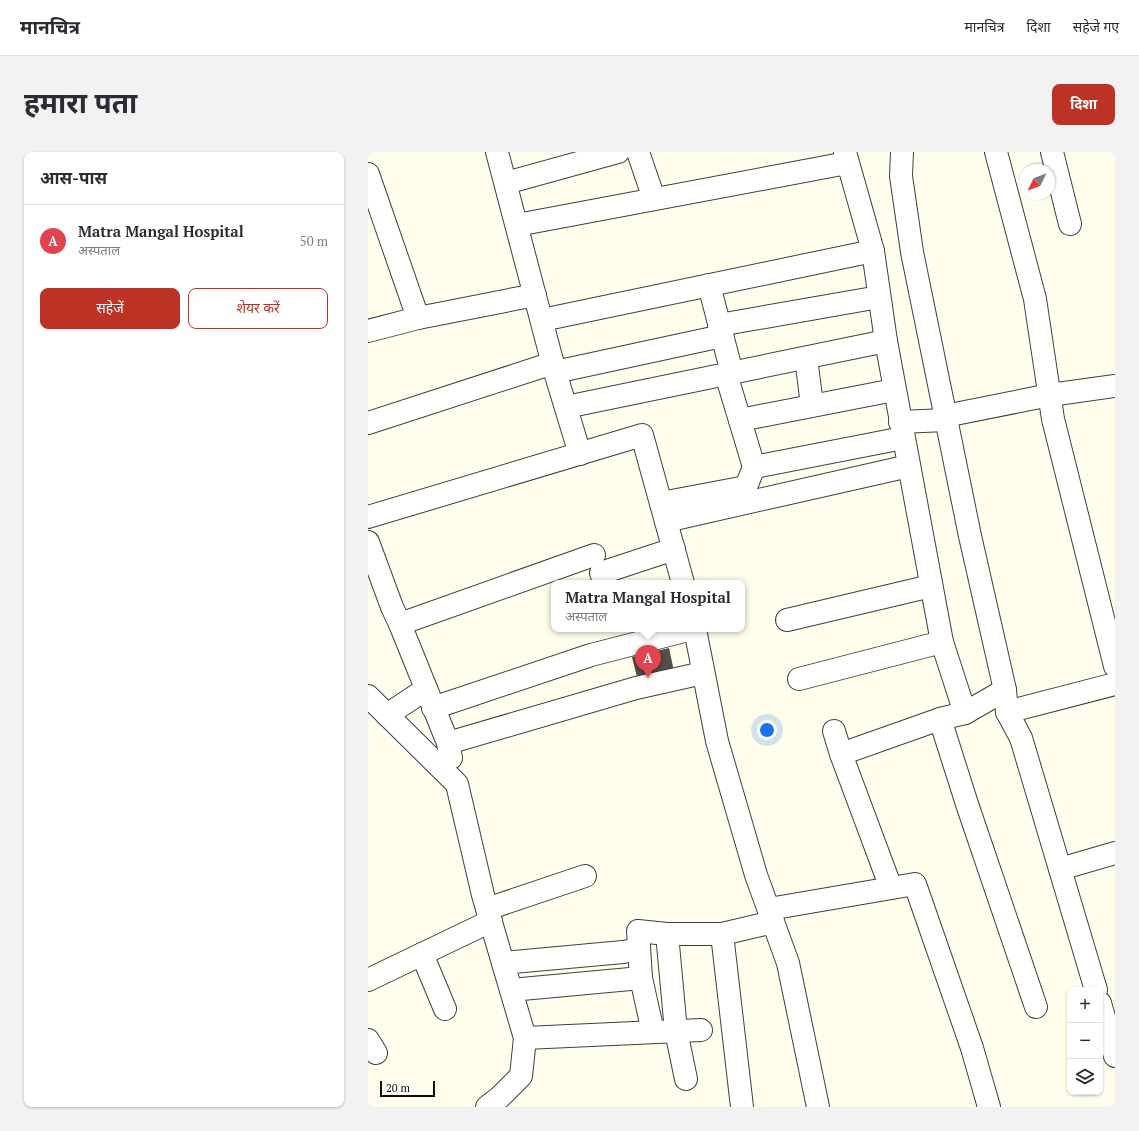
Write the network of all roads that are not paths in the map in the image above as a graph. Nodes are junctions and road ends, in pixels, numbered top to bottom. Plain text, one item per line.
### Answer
1 (497, 152) edge
2 (618, 152) edge
3 (638, 152) edge
4 (902, 152) edge
5 (996, 152) edge
6 (1052, 152) edge
7 (846, 158) edge
8 (368, 174) edge
9 (506, 183) junction
10 (654, 199) junction
11 (1070, 224) dead end
12 (517, 225) junction
13 (873, 251) junction
14 (709, 285) junction
15 (535, 295) junction
16 (879, 296) junction
17 (418, 318) junction
18 (542, 320) junction
19 (368, 331) edge
20 (721, 331) junction
21 (886, 341) junction
22 (806, 358) junction
23 (554, 368) junction
24 (729, 374) junction
25 (1115, 386) edge
26 (894, 390) junction
27 (1050, 395) junction
28 (812, 405) junction
29 (566, 407) junction
30 (945, 418) junction
31 (740, 420) junction
32 (368, 423) edge
33 (902, 430) junction
34 (580, 454) junction
35 (908, 466) junction
36 (754, 467) junction
37 (664, 512) junction
38 (368, 517) edge
39 (368, 542) edge
40 (674, 549) junction
41 (682, 580) edge
42 (931, 586) junction
43 (787, 620) dead end
44 (400, 624) junction
45 (680, 632) edge
46 (696, 632) edge
47 (942, 642) junction
48 (1115, 666) edge
49 (703, 673) junction
50 (799, 679) dead end
51 (1115, 684) edge
52 (1005, 690) junction
53 (368, 696) edge
54 (430, 699) junction
55 (1007, 712) junction
56 (965, 714) junction
57 (387, 715) junction
58 (940, 719) junction
59 (834, 731) dead end
60 (448, 743) junction
61 (840, 754) junction
62 (457, 784) junction
63 (1115, 853) edge
64 (1060, 869) junction
65 (585, 876) dead end
66 (891, 888) junction
67 (489, 915) junction
68 (771, 916) junction
69 (667, 934) junction
70 (722, 934) junction
71 (640, 949) junction
72 (422, 954) junction
73 (503, 963) junction
74 (641, 978) junction
75 (368, 980) edge
76 (1095, 987) edge
77 (511, 990) junction
78 (1036, 1007) dead end
79 (445, 1009) dead end
80 (1103, 1014) edge
81 (701, 1030) dead end
82 (676, 1031) junction
83 (653, 1032) junction
84 (525, 1038) junction
85 (1115, 1056) edge
86 (686, 1079) dead end
87 (487, 1107) edge
88 (742, 1107) edge
89 (818, 1107) edge
90 (989, 1107) edge

1 - 9 street
2 - 9 street
3 - 10 street
4 - 30 street
5 - 27 street
6 - 11 street
7 - 10 street
7 - 13 street
8 - 17 street
9 - 12 street
10 - 12 street
12 - 15 street
13 - 14 street
13 - 16 street
14 - 18 street
14 - 20 street
15 - 17 street
15 - 18 street
16 - 20 street
16 - 21 street
17 - 19 street
18 - 23 street
20 - 23 street
20 - 24 street
21 - 22 street
21 - 26 street
22 - 24 street
22 - 28 street
23 - 29 street
23 - 32 street
24 - 29 street
24 - 31 street
25 - 27 street
26 - 28 street
26 - 33 street
27 - 30 street
27 - 48 street
28 - 31 street
29 - 34 street
30 - 33 street
30 - 52 street
31 - 36 street
33 - 35 street
33 - 36 street
34 - 37 street
34 - 38 street
35 - 37 street
35 - 42 street
36 - 37 street
37 - 40 street
39 - 44 street
40 - 41 street
40 - 44 street
42 - 43 street
42 - 47 street
44 - 54 street
45 - 54 street
46 - 49 street
47 - 50 street
47 - 56 street
49 - 60 street
49 - 68 street
51 - 55 street
52 - 55 street
52 - 56 street
53 - 57 street
54 - 57 street
54 - 60 street
55 - 64 street
56 - 58 street
57 - 62 street
58 - 61 street
58 - 78 street
59 - 61 street
60 - 62 street
61 - 66 street
62 - 67 street
63 - 64 street
64 - 76 street
65 - 67 street
66 - 68 street
66 - 90 street
67 - 72 street
67 - 73 street
68 - 70 street
68 - 89 street
69 - 70 street
69 - 71 street
69 - 82 street
70 - 88 street
71 - 73 street
71 - 74 street
72 - 75 street
72 - 79 street
73 - 77 street
74 - 77 street
74 - 83 street
77 - 84 street
80 - 85 street
81 - 82 street
82 - 83 street
82 - 86 street
83 - 84 street
84 - 87 street

